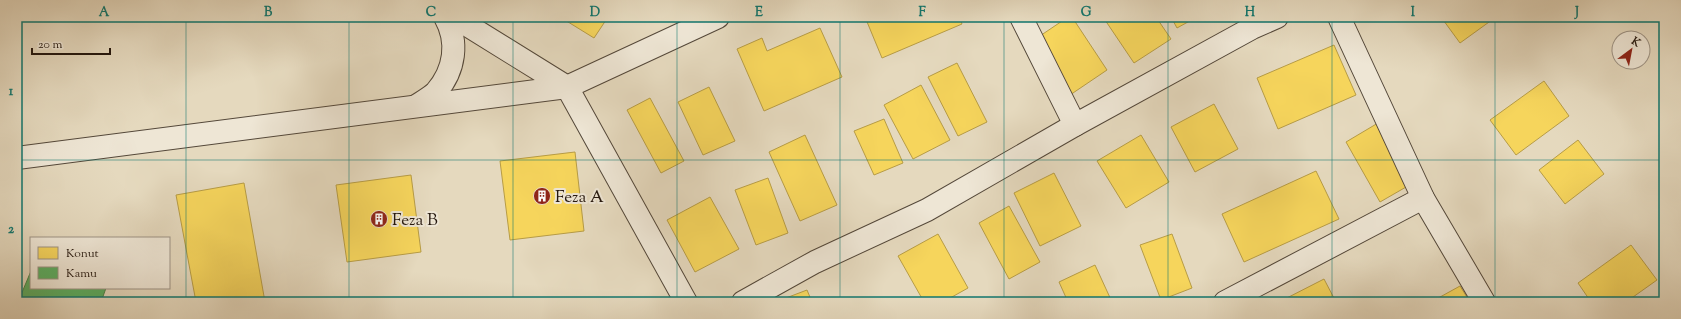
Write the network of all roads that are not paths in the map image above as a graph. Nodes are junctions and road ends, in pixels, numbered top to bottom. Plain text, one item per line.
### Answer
1 (445, 17) edge
2 (454, 17) edge
3 (718, 17) edge
4 (1021, 17) edge
5 (1277, 17) edge
6 (1339, 17) edge
7 (567, 87) junction
8 (416, 106) junction
9 (1075, 125) junction
10 (17, 158) edge
11 (1423, 198) junction
12 (686, 302) edge
13 (743, 302) edge
14 (1225, 302) edge
15 (1484, 302) edge

1 - 8 street
2 - 7 street
3 - 7 street
4 - 9 street
5 - 9 street
6 - 11 street
7 - 8 street
7 - 12 street
8 - 10 street
9 - 13 street
11 - 14 street
11 - 15 street

